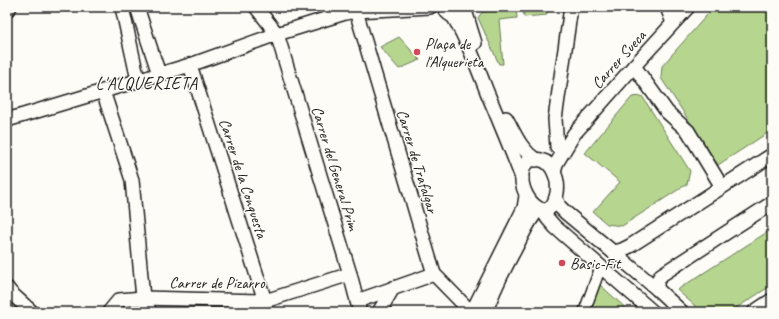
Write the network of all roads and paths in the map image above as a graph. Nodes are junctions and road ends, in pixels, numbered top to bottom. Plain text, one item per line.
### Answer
1 (10, 7) edge
2 (122, 7) edge
3 (137, 7) edge
4 (256, 7) edge
5 (430, 7) edge
6 (571, 7) edge
7 (667, 7) edge
8 (688, 7) edge
9 (466, 8) edge
10 (355, 9) edge
11 (7, 10) edge
12 (448, 11) edge
13 (673, 23) junction
14 (277, 34) junction
15 (190, 65) junction
16 (634, 66) junction
17 (159, 74) junction
18 (138, 80) junction
19 (102, 91) junction
20 (7, 120) edge
21 (574, 134) junction
22 (558, 147) junction
23 (772, 156) edge
24 (538, 160) junction
25 (554, 172) junction
26 (522, 178) junction
27 (722, 187) junction
28 (526, 196) junction
29 (556, 198) junction
30 (772, 204) edge
31 (540, 210) junction
32 (613, 252) junction
33 (600, 266) junction
34 (350, 274) junction
35 (434, 274) junction
36 (7, 288) edge
37 (393, 288) junction
38 (657, 289) junction
39 (143, 298) junction
40 (772, 300) edge
41 (266, 301) junction
42 (359, 306) edge
43 (32, 312) edge
44 (109, 312) edge
45 (150, 312) edge
46 (379, 312) edge
47 (472, 312) edge
48 (486, 312) edge
49 (584, 312) edge
50 (653, 312) edge
51 (682, 312) edge
52 (754, 312) edge

1 - 11 street
2 - 18 street
3 - 17 street
4 - 14 street
5 - 10 street
6 - 22 street
7 - 13 street
8 - 13 street, Carrer Sueca
9 - 12 street
9 - 24 street
10 - 14 street
10 - 35 street, Carrer de Trafalgar
12 - 26 street
13 - 16 street, Carrer Sueca
14 - 15 street
14 - 34 street, Carrer del General Prim
15 - 17 street
15 - 41 street, Carrer de la Conquesta
16 - 21 street, Carrer Sueca
16 - 27 street
17 - 18 street
18 - 19 street
19 - 20 street
19 - 39 street
21 - 22 street, Carrer Sueca
21 - 25 street, Carrer Sueca
22 - 24 street, Carrer Sueca
23 - 27 street
24 - 25 street
24 - 26 street
25 - 29 street
26 - 28 street
27 - 32 street
28 - 31 street
28 - 47 street
29 - 31 street
29 - 32 street
30 - 38 street
31 - 33 street
31 - 48 street
32 - 38 street
33 - 49 street
33 - 50 street
34 - 41 street, Carrer de Pizarro
34 - 42 street, Carrer del General Prim
35 - 37 street
35 - 47 street, Carrer de Trafalgar
36 - 43 street
37 - 42 street
37 - 46 street
38 - 51 street
39 - 41 street, Carrer de Pizarro
39 - 44 street, Carrer de Pizarro
39 - 45 street
40 - 52 street

